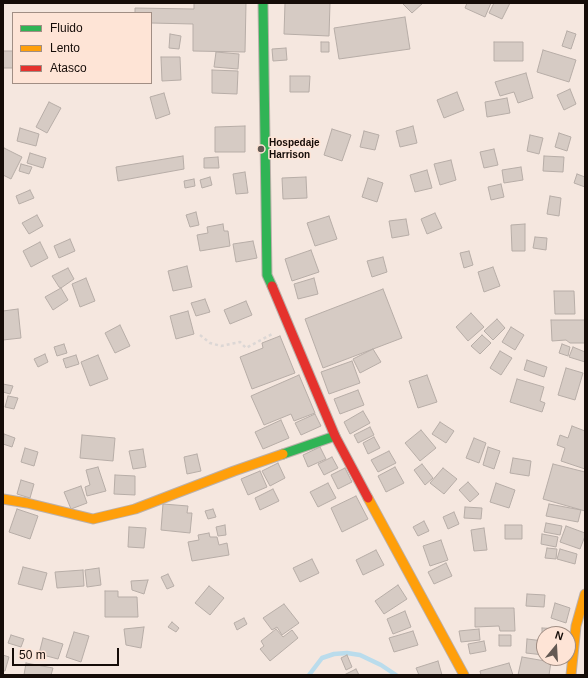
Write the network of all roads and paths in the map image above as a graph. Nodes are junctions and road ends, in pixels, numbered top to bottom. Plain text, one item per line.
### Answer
1 (263, 3) edge
2 (288, 325) junction
3 (200, 335) dead end
4 (335, 436) junction
5 (3, 499) edge
6 (585, 594) edge
7 (464, 675) edge
8 (571, 675) edge

1 - 2 street
2 - 3 path
2 - 4 street
4 - 5 street
4 - 7 street
6 - 8 street

